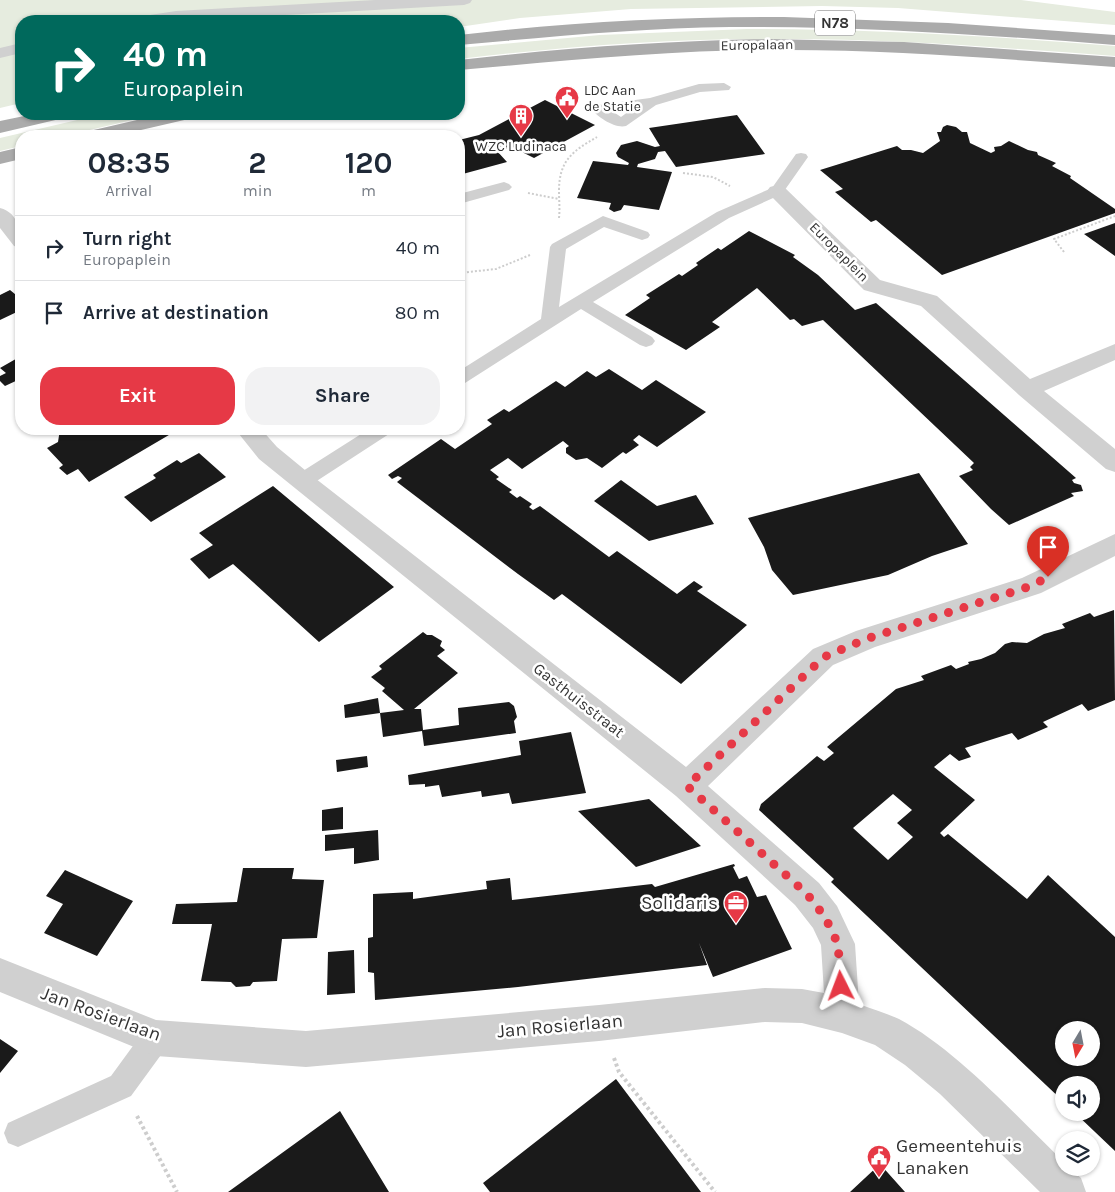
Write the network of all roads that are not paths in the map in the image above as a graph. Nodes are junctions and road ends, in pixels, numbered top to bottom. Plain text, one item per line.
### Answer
1 (464, 0) edge
2 (194, 15) edge
3 (465, 39) edge
4 (1115, 40) edge
5 (15, 49) edge
6 (0, 53) edge
7 (1115, 62) edge
8 (465, 64) edge
9 (724, 87) dead end
10 (651, 102) dead end
11 (31, 120) edge
12 (160, 120) edge
13 (0, 127) edge
14 (118, 130) edge
15 (15, 154) edge
16 (801, 157) dead end
17 (0, 158) edge
18 (504, 187) road end
19 (777, 191) junction
20 (465, 197) edge
21 (0, 214) edge
22 (15, 234) edge
23 (642, 235) dead end
24 (580, 302) junction
25 (549, 321) junction
26 (646, 341) dead end
27 (1115, 352) edge
28 (465, 375) edge
29 (1027, 389) junction
30 (252, 435) edge
31 (373, 435) edge
32 (1115, 463) edge
33 (302, 481) junction
34 (1115, 544) edge
35 (687, 786) junction
36 (0, 975) edge
37 (842, 1015) junction
38 (156, 1038) junction
39 (18, 1133) dead end
40 (1067, 1192) edge

1 - 2 street
3 - 4 main road, Europalaan / N78
5 - 6 street
7 - 8 main road, Europalaan / N78
9 - 10 lane
11 - 13 main road
12 - 14 main road
15 - 17 main road
16 - 19 lane
18 - 20 lane
19 - 24 lane
19 - 29 street, Europaplein
21 - 22 street
23 - 25 lane
24 - 25 lane
24 - 26 lane
25 - 28 lane
27 - 29 street
29 - 32 street, Europaplein
30 - 33 street, Gasthuisstraat
31 - 33 lane
33 - 35 street, Gasthuisstraat
34 - 35 street
35 - 37 street, Gasthuisstraat
36 - 38 street, Jan Rosierlaan
37 - 38 street, Jan Rosierlaan
37 - 40 street, Jan Rosierlaan
38 - 39 lane

